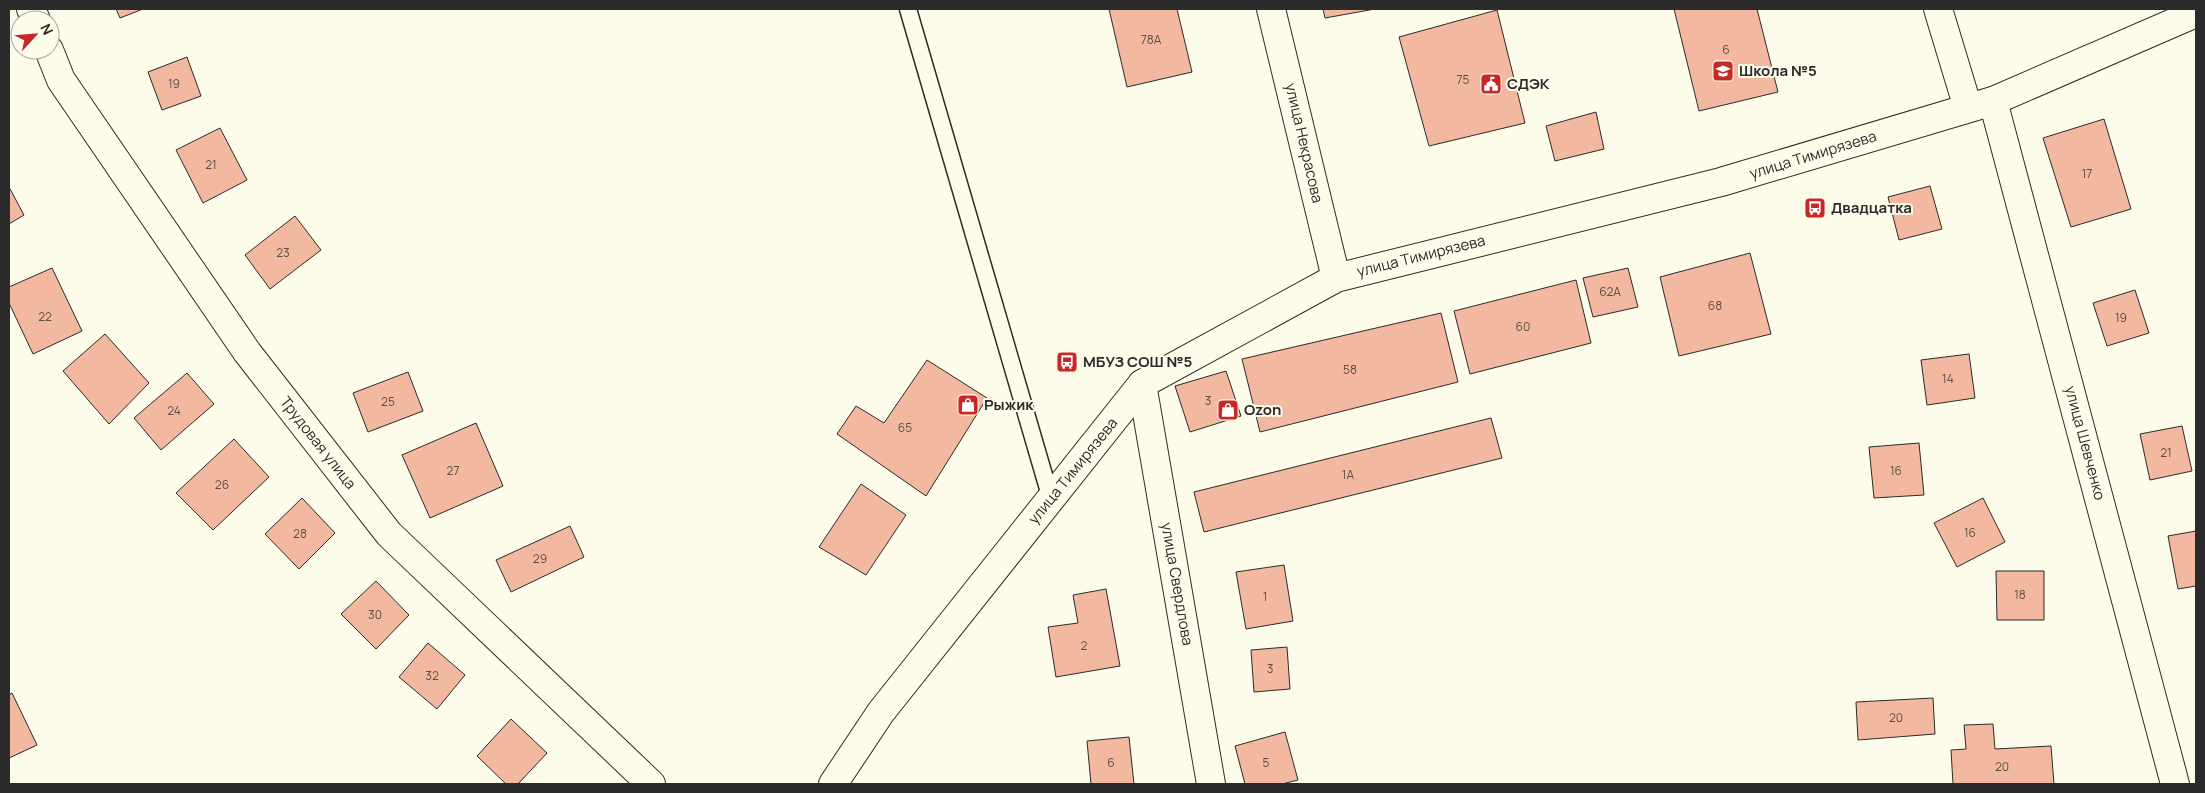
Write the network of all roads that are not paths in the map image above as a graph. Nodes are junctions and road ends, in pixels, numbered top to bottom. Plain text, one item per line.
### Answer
1 (908, 9) edge
2 (1271, 9) edge
3 (1938, 9) edge
4 (2196, 14) edge
5 (53, 60) edge
6 (1981, 105) junction
7 (1336, 278) junction
8 (1142, 384) junction
9 (1051, 498) junction
10 (651, 784) edge
11 (833, 784) edge
12 (1211, 784) edge
13 (2175, 784) edge

1 - 9 lane
2 - 7 main road, улица Некрасова
3 - 6 main road, улица Шевченко
4 - 6 main road, улица Тимирязева
5 - 10 main road, Трудовая улица
6 - 7 main road, улица Тимирязева
6 - 13 main road, улица Шевченко
7 - 8 main road, улица Тимирязева
8 - 9 main road, улица Тимирязева
8 - 12 main road, улица Свердлова
9 - 11 main road, улица Тимирязева

